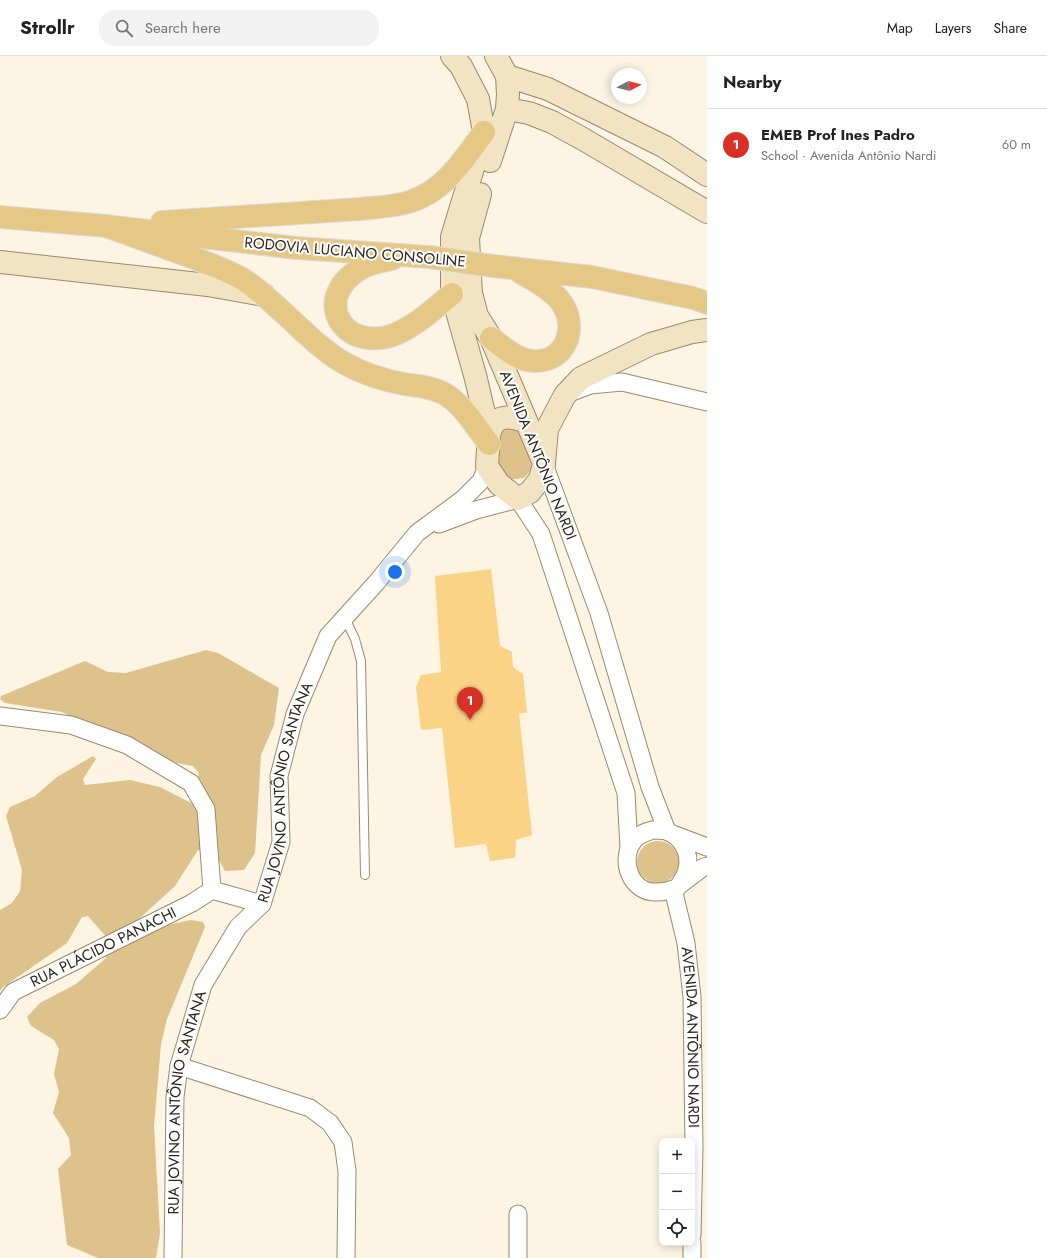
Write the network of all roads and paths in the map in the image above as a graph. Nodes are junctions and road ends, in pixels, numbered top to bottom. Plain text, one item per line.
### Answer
1 (452, 56) edge
2 (504, 65) edge
3 (478, 99) junction
4 (507, 109) junction
5 (484, 132) junction
6 (707, 175) edge
7 (707, 212) edge
8 (0, 217) edge
9 (106, 226) junction
10 (406, 255) junction
11 (0, 262) edge
12 (515, 269) junction
13 (452, 294) junction
14 (264, 295) junction
15 (707, 303) edge
16 (707, 330) edge
17 (491, 338) junction
18 (564, 395) junction
19 (707, 402) edge
20 (526, 422) junction
21 (489, 439) junction
22 (544, 464) junction
23 (488, 466) junction
24 (518, 499) junction
25 (417, 533) junction
26 (345, 618) junction
27 (0, 716) edge
28 (670, 833) junction
29 (707, 847) edge
30 (629, 848) junction
31 (707, 866) edge
32 (365, 875) dead end
33 (675, 889) junction
34 (212, 890) junction
35 (262, 904) junction
36 (0, 1010) edge
37 (179, 1066) junction
38 (693, 1210) edge
39 (518, 1214) dead end
40 (692, 1246) edge
41 (173, 1258) edge
42 (346, 1258) edge
43 (518, 1258) edge
44 (692, 1258) edge

1 - 3 main road
2 - 3 main road
2 - 4 main road, AVENIDA ANTÔNIO NARDI
2 - 6 main road
3 - 5 main road
4 - 7 main road
4 - 17 main road, AVENIDA ANTÔNIO NARDI
5 - 9 main road
5 - 13 main road, AVENIDA ANTÔNIO NARDI
8 - 9 main road, RODOVIA LUCIANO CONSOLINE
9 - 10 main road, RODOVIA LUCIANO CONSOLINE
9 - 14 main road
10 - 12 main road, RODOVIA LUCIANO CONSOLINE, bridge
10 - 13 main road
11 - 14 main road
12 - 15 main road, RODOVIA LUCIANO CONSOLINE
12 - 17 main road
13 - 21 main road, AVENIDA ANTÔNIO NARDI
14 - 21 main road
16 - 18 main road
17 - 20 main road, AVENIDA ANTÔNIO NARDI
18 - 19 street
18 - 22 main road
20 - 21 main road
20 - 22 main road, AVENIDA ANTÔNIO NARDI
21 - 23 main road, AVENIDA ANTÔNIO NARDI
22 - 24 main road
22 - 28 street, AVENIDA ANTÔNIO NARDI
23 - 24 main road, AVENIDA ANTÔNIO NARDI
23 - 25 street, RUA JOVINO ANTÔNIO SANTANA
24 - 25 street
24 - 30 street, AVENIDA ANTÔNIO NARDI
25 - 26 street, RUA JOVINO ANTÔNIO SANTANA
26 - 32 lane
26 - 35 street, RUA JOVINO ANTÔNIO SANTANA
27 - 34 street
28 - 29 street
28 - 30 street
28 - 33 street
30 - 33 street
31 - 33 street
33 - 38 street, AVENIDA ANTÔNIO NARDI
34 - 35 street
34 - 36 street, RUA PLÁCIDO PANACHI
35 - 37 street, RUA JOVINO ANTÔNIO SANTANA
37 - 41 street, RUA JOVINO ANTÔNIO SANTANA
37 - 42 street
39 - 43 street
40 - 44 street

